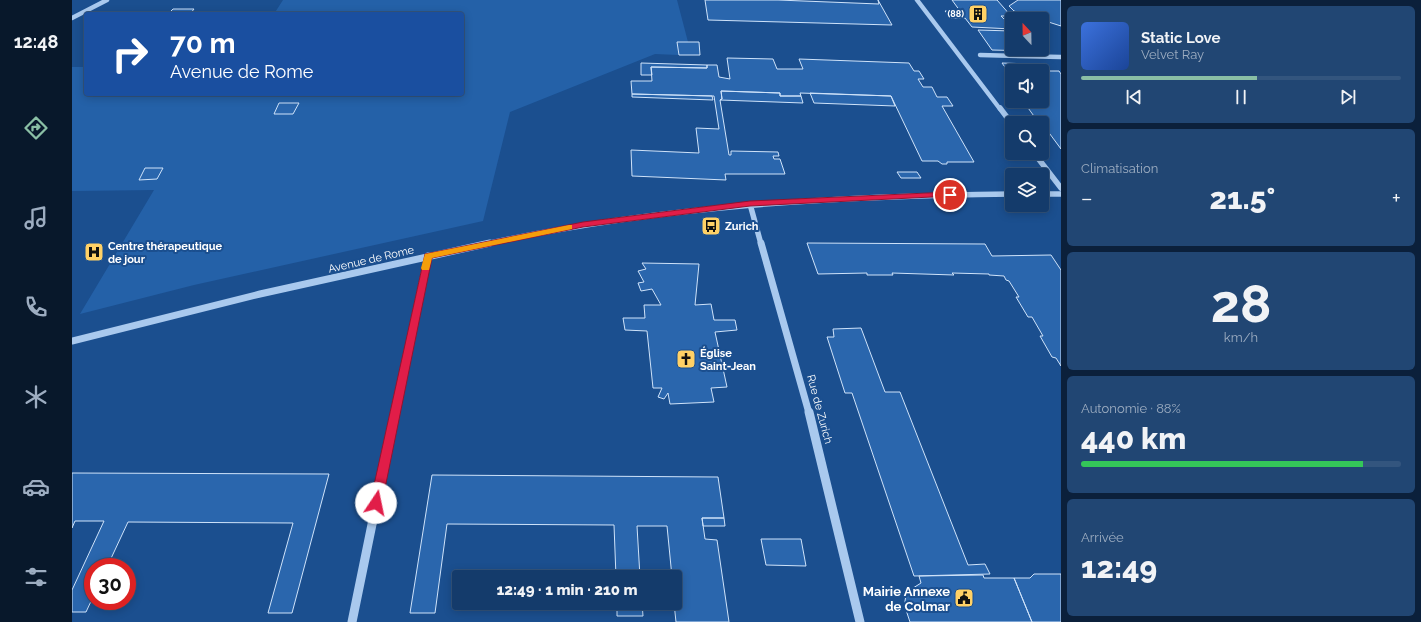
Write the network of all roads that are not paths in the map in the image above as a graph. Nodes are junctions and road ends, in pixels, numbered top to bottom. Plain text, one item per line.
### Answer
1 (107, 0) edge
2 (917, 0) edge
3 (72, 18) edge
4 (980, 55) dead end
5 (1061, 56) edge
6 (1006, 116) edge
7 (1039, 160) edge
8 (1061, 188) edge
9 (1005, 194) edge
10 (1049, 194) edge
11 (1061, 194) edge
12 (750, 204) junction
13 (428, 256) junction
14 (72, 340) edge
15 (352, 622) edge
16 (860, 622) edge

1 - 3 street
2 - 6 street
4 - 5 street
7 - 8 street
9 - 12 street, Avenue de Rome
10 - 11 street
12 - 13 street, Avenue de Rome
12 - 16 street, Rue de Zurich
13 - 14 street, Avenue de Rome
13 - 15 street

